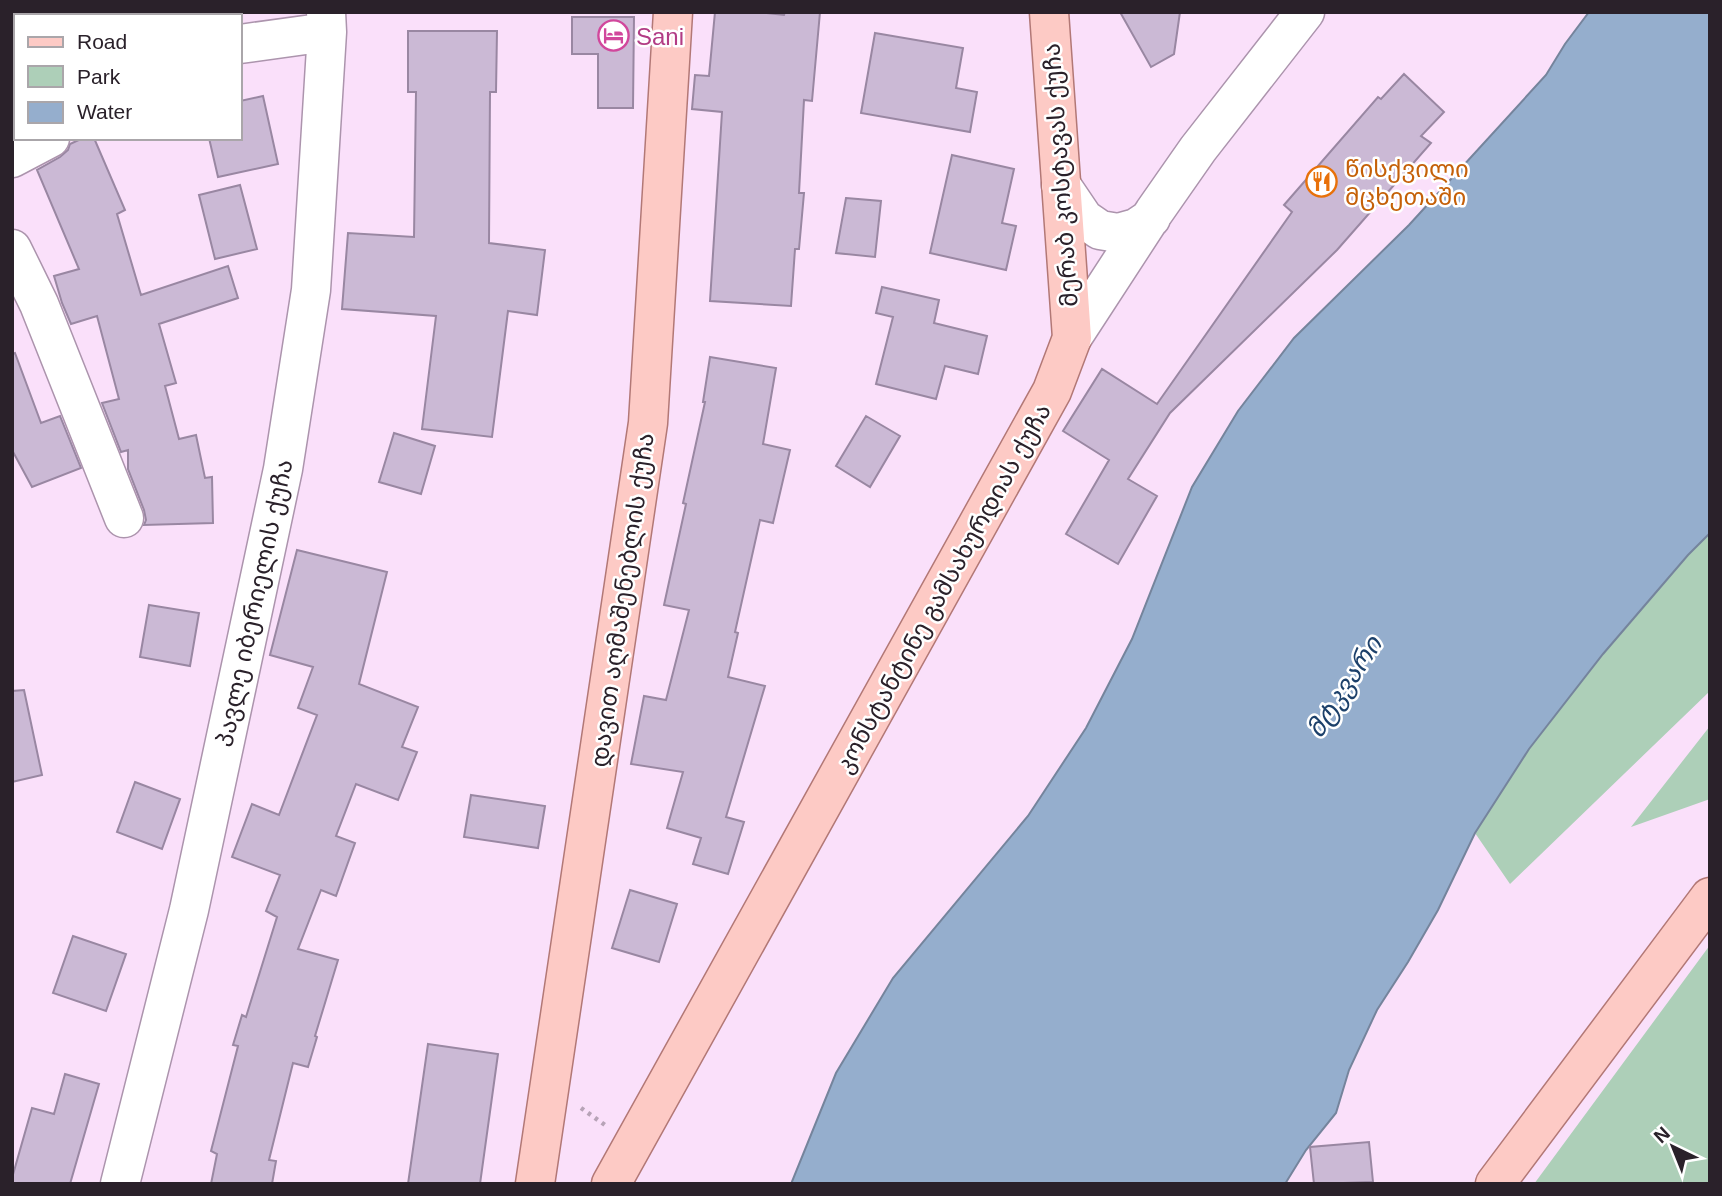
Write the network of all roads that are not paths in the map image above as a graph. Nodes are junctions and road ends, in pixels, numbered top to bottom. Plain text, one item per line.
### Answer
1 (673, 12) edge
2 (1049, 12) edge
3 (1305, 12) edge
4 (327, 22) edge
5 (242, 43) edge
6 (46, 140) edge
7 (12, 158) edge
8 (1061, 185) junction
9 (1151, 218) junction
10 (12, 249) edge
11 (1072, 338) junction
12 (124, 518) dead end
13 (1710, 897) edge
14 (538, 1180) edge
15 (120, 1184) edge
16 (611, 1184) edge
17 (1495, 1184) edge

1 - 14 main road, დავით აღმაშენებლის ქუჩა
2 - 8 main road, მერაბ კოსტავას ქუჩა
3 - 9 street, კონსტანტინე გამსახურდიას ქუჩა
4 - 5 street
4 - 15 street, პავლე იბერიელის ქუჩა
6 - 7 street
8 - 9 street
8 - 11 main road, მერაბ კოსტავას ქუჩა
9 - 11 street, კონსტანტინე გამსახურდიას ქუჩა
10 - 12 street
11 - 16 main road, კონსტანტინე გამსახურდიას ქუჩა
13 - 17 main road

